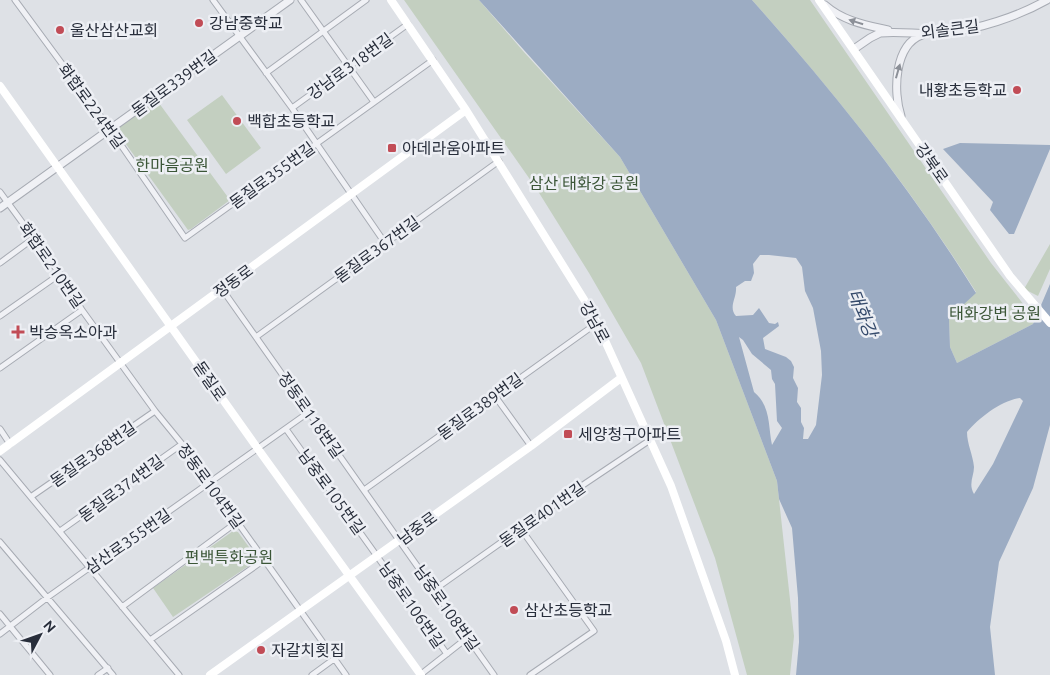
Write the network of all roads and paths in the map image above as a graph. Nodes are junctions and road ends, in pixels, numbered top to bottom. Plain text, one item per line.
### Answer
1 (15, 0) edge
2 (213, 0) edge
3 (290, 0) edge
4 (301, 0) edge
5 (366, 0) edge
6 (391, 0) edge
7 (819, 0) edge
8 (1047, 0) edge
9 (408, 24) junction
10 (323, 31) junction
11 (898, 32) junction
12 (928, 33) junction
13 (240, 36) junction
14 (854, 50) junction
15 (433, 60) junction
16 (349, 67) junction
17 (266, 73) junction
18 (0, 86) edge
19 (374, 102) junction
20 (292, 108) junction
21 (466, 110) junction
22 (902, 119) junction
23 (110, 129) junction
24 (316, 144) junction
25 (498, 161) junction
26 (57, 166) junction
27 (0, 192) edge
28 (350, 194) junction
29 (7, 202) junction
30 (0, 208) edge
31 (34, 238) junction
32 (185, 238) joint
33 (385, 244) junction
34 (0, 263) edge
35 (60, 274) junction
36 (222, 289) junction
37 (82, 310) junction
38 (0, 316) edge
39 (596, 323) junction
40 (1050, 323) edge
41 (171, 326) junction
42 (256, 338) junction
43 (120, 363) junction
44 (0, 368) edge
45 (621, 378) junction
46 (495, 396) junction
47 (155, 411) junction
48 (309, 412) junction
49 (0, 429) edge
50 (286, 429) junction
51 (650, 440) junction
52 (10, 444) junction
53 (182, 444) junction
54 (531, 446) junction
55 (258, 449) junction
56 (0, 451) edge
57 (0, 460) edge
58 (210, 483) junction
59 (364, 490) junction
60 (32, 496) junction
61 (237, 522) junction
62 (521, 529) junction
63 (60, 531) junction
64 (399, 540) junction
65 (0, 542) edge
66 (378, 555) junction
67 (264, 560) junction
68 (90, 569) junction
69 (349, 577) junction
70 (434, 590) junction
71 (48, 598) junction
72 (122, 607) junction
73 (300, 611) junction
74 (0, 614) edge
75 (11, 627) junction
76 (0, 634) edge
77 (468, 638) junction
78 (150, 640) junction
79 (447, 654) junction
80 (334, 659) junction
81 (108, 668) junction
82 (50, 675) edge
83 (98, 675) edge
84 (113, 675) edge
85 (180, 675) edge
86 (210, 675) edge
87 (312, 675) edge
88 (346, 675) edge
89 (420, 675) edge
90 (494, 675) edge
91 (530, 675) edge
92 (737, 675) edge

1 - 23 street, 화합로224번길
2 - 13 street
3 - 13 street, 돋질로339번길
4 - 10 street
5 - 10 street
6 - 9 main road, 강남로
11 -> 7 street
7 - 14 main road, 강북로
8 - 12 street, 외솔큰길
9 - 15 main road, 강남로
9 - 16 street, 강남로318번길
10 - 16 street
10 - 17 street
11 - 12 street, 외솔큰길
11 - 14 street, 외솔큰길
22 -> 12 street
13 - 17 street
13 - 23 street, 돋질로339번길
14 - 22 main road, 강북로
15 - 19 street, 돋질로355번길
15 - 21 main road, 강남로
16 - 19 street
16 - 20 street, 강남로318번길
17 - 20 street
18 - 26 main road, 돋질로
19 - 24 street, 돋질로355번길
20 - 24 street
21 - 25 main road, 강남로
21 - 28 main road, 정동로
22 - 40 main road, 강북로
23 - 26 street, 돋질로339번길
23 - 32 street, 화합로224번길
24 - 28 street
24 - 32 street, 돋질로355번길
25 - 33 street, 돋질로367번길
25 - 39 main road, 강남로
26 - 29 street, 돋질로339번길
26 - 41 main road, 돋질로
27 - 29 street, 화합로210번길
28 - 33 street
28 - 36 main road, 정동로
29 - 30 street, 돋질로339번길
29 - 31 street, 화합로210번길
31 - 34 street
31 - 35 street, 화합로210번길
33 - 42 street, 돋질로367번길
35 - 37 street, 화합로210번길
35 - 38 street
36 - 41 main road, 정동로
36 - 42 street, 정동로118번길
37 - 43 street, 화합로210번길
37 - 44 street
39 - 45 main road, 강남로
39 - 46 street, 돋질로389번길
41 - 43 main road, 정동로
41 - 55 main road, 돋질로
42 - 48 street, 정동로118번길
43 - 47 street, 정동로104번길
43 - 52 main road, 정동로
45 - 51 main road, 강남로
45 - 54 main road, 남중로
46 - 54 street
46 - 59 street, 돋질로389번길
47 - 53 street, 정동로104번길
47 - 60 street, 돋질로368번길
48 - 50 street, 삼산로355번길
48 - 59 street, 정동로118번길
49 - 52 street
50 - 55 street, 삼산로355번길
50 - 66 street, 남중로105번길
51 - 62 street, 돋질로401번길
51 - 92 main road, 강남로
52 - 56 main road, 정동로
53 - 58 street, 정동로104번길
53 - 63 street, 돋질로374번길
54 - 64 main road, 남중로
55 - 58 street, 삼산로355번길
55 - 69 main road, 돋질로
57 - 60 street
58 - 61 street, 정동로104번길
58 - 68 street, 삼산로355번길
59 - 64 street, 정동로118번길
60 - 63 street
61 - 67 street, 정동로104번길
61 - 72 street
62 - 70 street, 돋질로401번길
62 - 91 street
63 - 68 street
64 - 66 main road, 남중로
64 - 70 street, 남중로108번길
65 - 71 street
66 - 69 main road, 남중로
66 - 79 street, 남중로106번길
67 - 73 street, 정동로104번길
67 - 78 street
68 - 71 street, 삼산로355번길
68 - 72 street
69 - 73 main road, 남중로
69 - 89 main road, 돋질로
70 - 77 street, 남중로108번길
71 - 75 street, 삼산로355번길
71 - 81 street
72 - 78 street
73 - 80 street, 정동로104번길
73 - 86 main road, 남중로
74 - 75 street
75 - 76 street, 삼산로355번길
75 - 82 street
77 - 79 street
77 - 90 street, 남중로108번길
78 - 85 street
79 - 89 street
80 - 87 street
80 - 88 street, 정동로104번길
81 - 83 street
81 - 84 street

